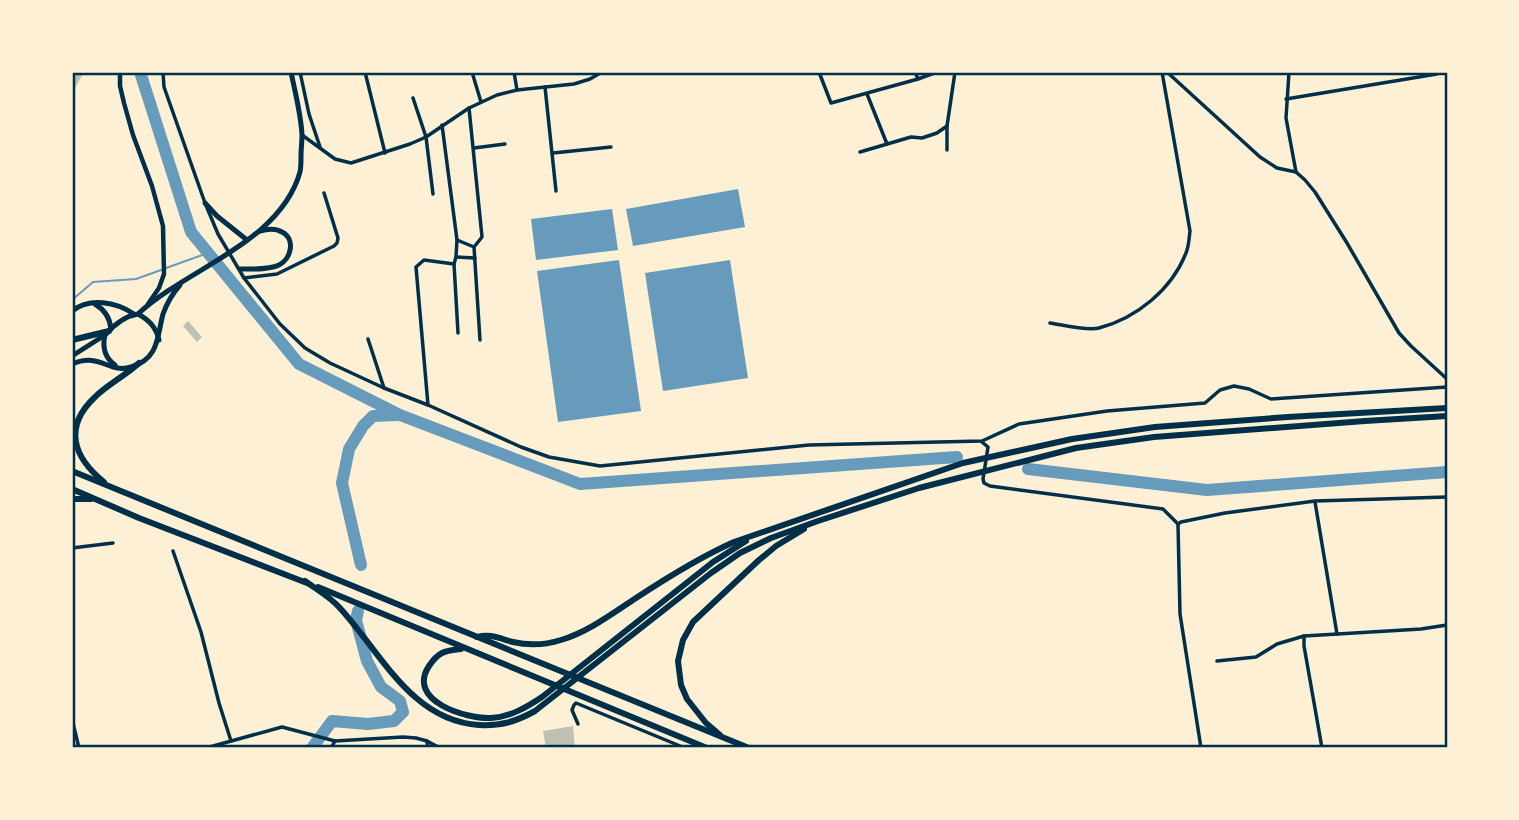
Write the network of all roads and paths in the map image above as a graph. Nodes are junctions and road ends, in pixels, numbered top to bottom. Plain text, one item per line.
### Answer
1 (120, 72) edge
2 (163, 72) edge
3 (291, 72) edge
4 (300, 72) edge
5 (365, 72) edge
6 (472, 72) edge
7 (514, 72) edge
8 (602, 72) edge
9 (820, 72) edge
10 (915, 72) edge
11 (937, 72) edge
12 (955, 72) edge
13 (1164, 72) edge
14 (1289, 72) edge
15 (1437, 74) dead end
16 (918, 79) junction
17 (545, 87) junction
18 (517, 90) junction
19 (867, 93) junction
20 (413, 98) dead end
21 (1286, 99) junction
22 (481, 102) junction
23 (469, 108) junction
24 (442, 125) junction
25 (947, 126) junction
26 (302, 135) junction
27 (426, 136) junction
28 (505, 144) dead end
29 (887, 144) junction
30 (611, 147) dead end
31 (474, 148) junction
32 (321, 150) junction
33 (947, 150) dead end
34 (860, 152) dead end
35 (385, 153) junction
36 (553, 153) junction
37 (1296, 172) junction
38 (556, 191) dead end
39 (324, 193) dead end
40 (433, 194) dead end
41 (205, 203) junction
42 (260, 231) junction
43 (247, 240) junction
44 (457, 240) junction
45 (474, 247) junction
46 (456, 257) junction
47 (475, 258) junction
48 (454, 264) junction
49 (240, 269) junction
50 (244, 278) junction
51 (186, 279) junction
52 (89, 302) junction
53 (148, 304) junction
54 (72, 311) edge
55 (136, 314) junction
56 (1050, 323) dead end
57 (108, 332) junction
58 (458, 333) dead end
59 (368, 339) dead end
60 (72, 340) edge
61 (159, 340) junction
62 (480, 340) dead end
63 (72, 356) edge
64 (139, 363) junction
65 (72, 364) edge
66 (125, 368) junction
67 (1447, 379) edge
68 (1447, 387) edge
69 (384, 388) junction
70 (428, 405) junction
71 (1447, 408) edge
72 (1447, 416) edge
73 (982, 441) junction
74 (72, 471) edge
75 (112, 486) junction
76 (72, 489) edge
77 (1447, 497) edge
78 (72, 499) edge
79 (1315, 501) junction
80 (102, 502) junction
81 (818, 521) junction
82 (1178, 524) junction
83 (760, 533) junction
84 (113, 543) dead end
85 (72, 548) edge
86 (173, 551) dead end
87 (305, 581) junction
88 (1447, 625) edge
89 (1337, 634) junction
90 (1304, 636) junction
91 (477, 637) junction
92 (465, 649) junction
93 (1217, 661) dead end
94 (589, 664) junction
95 (544, 700) junction
96 (72, 719) edge
97 (578, 724) dead end
98 (725, 739) junction
99 (335, 741) junction
100 (427, 741) junction
101 (228, 742) junction
102 (79, 748) edge
103 (206, 748) edge
104 (227, 748) edge
105 (331, 748) edge
106 (428, 748) edge
107 (440, 748) edge
108 (685, 748) edge
109 (707, 748) edge
110 (749, 748) edge
111 (1201, 748) edge
112 (1322, 748) edge

1 - 53 street
2 - 41 street
3 - 26 main road
4 - 32 street
5 - 35 street
6 - 22 street
7 - 18 street
8 - 17 street
9 - 19 street
10 - 16 street
11 - 16 street
12 - 25 street
13 - 37 street
13 - 56 street
14 - 21 street
15 - 21 street
16 - 19 street
17 - 18 street
17 - 36 street
18 - 22 street
19 - 29 street
20 - 27 street
21 - 37 street
22 - 23 street
23 - 24 street
23 - 31 street
24 - 27 street
24 - 44 street
25 - 29 street
25 - 33 street
26 - 32 street
26 - 42 main road
27 - 35 street
27 - 40 street
28 - 31 street
29 - 34 street
30 - 36 street
31 - 45 street
32 - 35 street
36 - 38 street
37 - 67 street
39 - 50 street
41 - 43 main road
41 - 49 street
42 - 43 main road
42 - 49 main road
43 - 51 main road
44 - 45 street
44 - 46 street
45 - 47 street
46 - 47 street
46 - 48 street
47 - 62 street
48 - 58 street
48 - 70 street
49 - 50 street
50 - 69 street
51 - 53 main road
51 - 61 main road
52 - 54 main road
52 - 55 main road
52 - 57 main road
53 - 55 main road
55 - 57 main road
55 - 61 main road
57 - 60 highway
57 - 63 main road
57 - 66 main road
59 - 69 street
61 - 64 main road
64 - 66 main road
64 - 75 highway
65 - 66 main road
68 - 73 street
69 - 70 street
70 - 73 street
71 - 83 highway
72 - 81 highway
73 - 82 street
74 - 75 highway
75 - 91 highway
76 - 80 highway
77 - 79 street
78 - 80 highway
79 - 82 street
79 - 89 street
80 - 87 highway
81 - 94 highway
81 - 98 highway
82 - 111 street
83 - 91 highway
83 - 94 highway
84 - 85 street
86 - 101 street
87 - 92 highway
87 - 95 highway
88 - 89 street
89 - 90 street
90 - 93 street
90 - 112 street
91 - 98 highway
92 - 95 highway
92 - 109 highway
94 - 95 highway
96 - 102 street
97 - 108 street
98 - 110 highway
99 - 100 street
99 - 101 street
99 - 105 street
100 - 106 street
100 - 107 street
101 - 103 street
101 - 104 street

